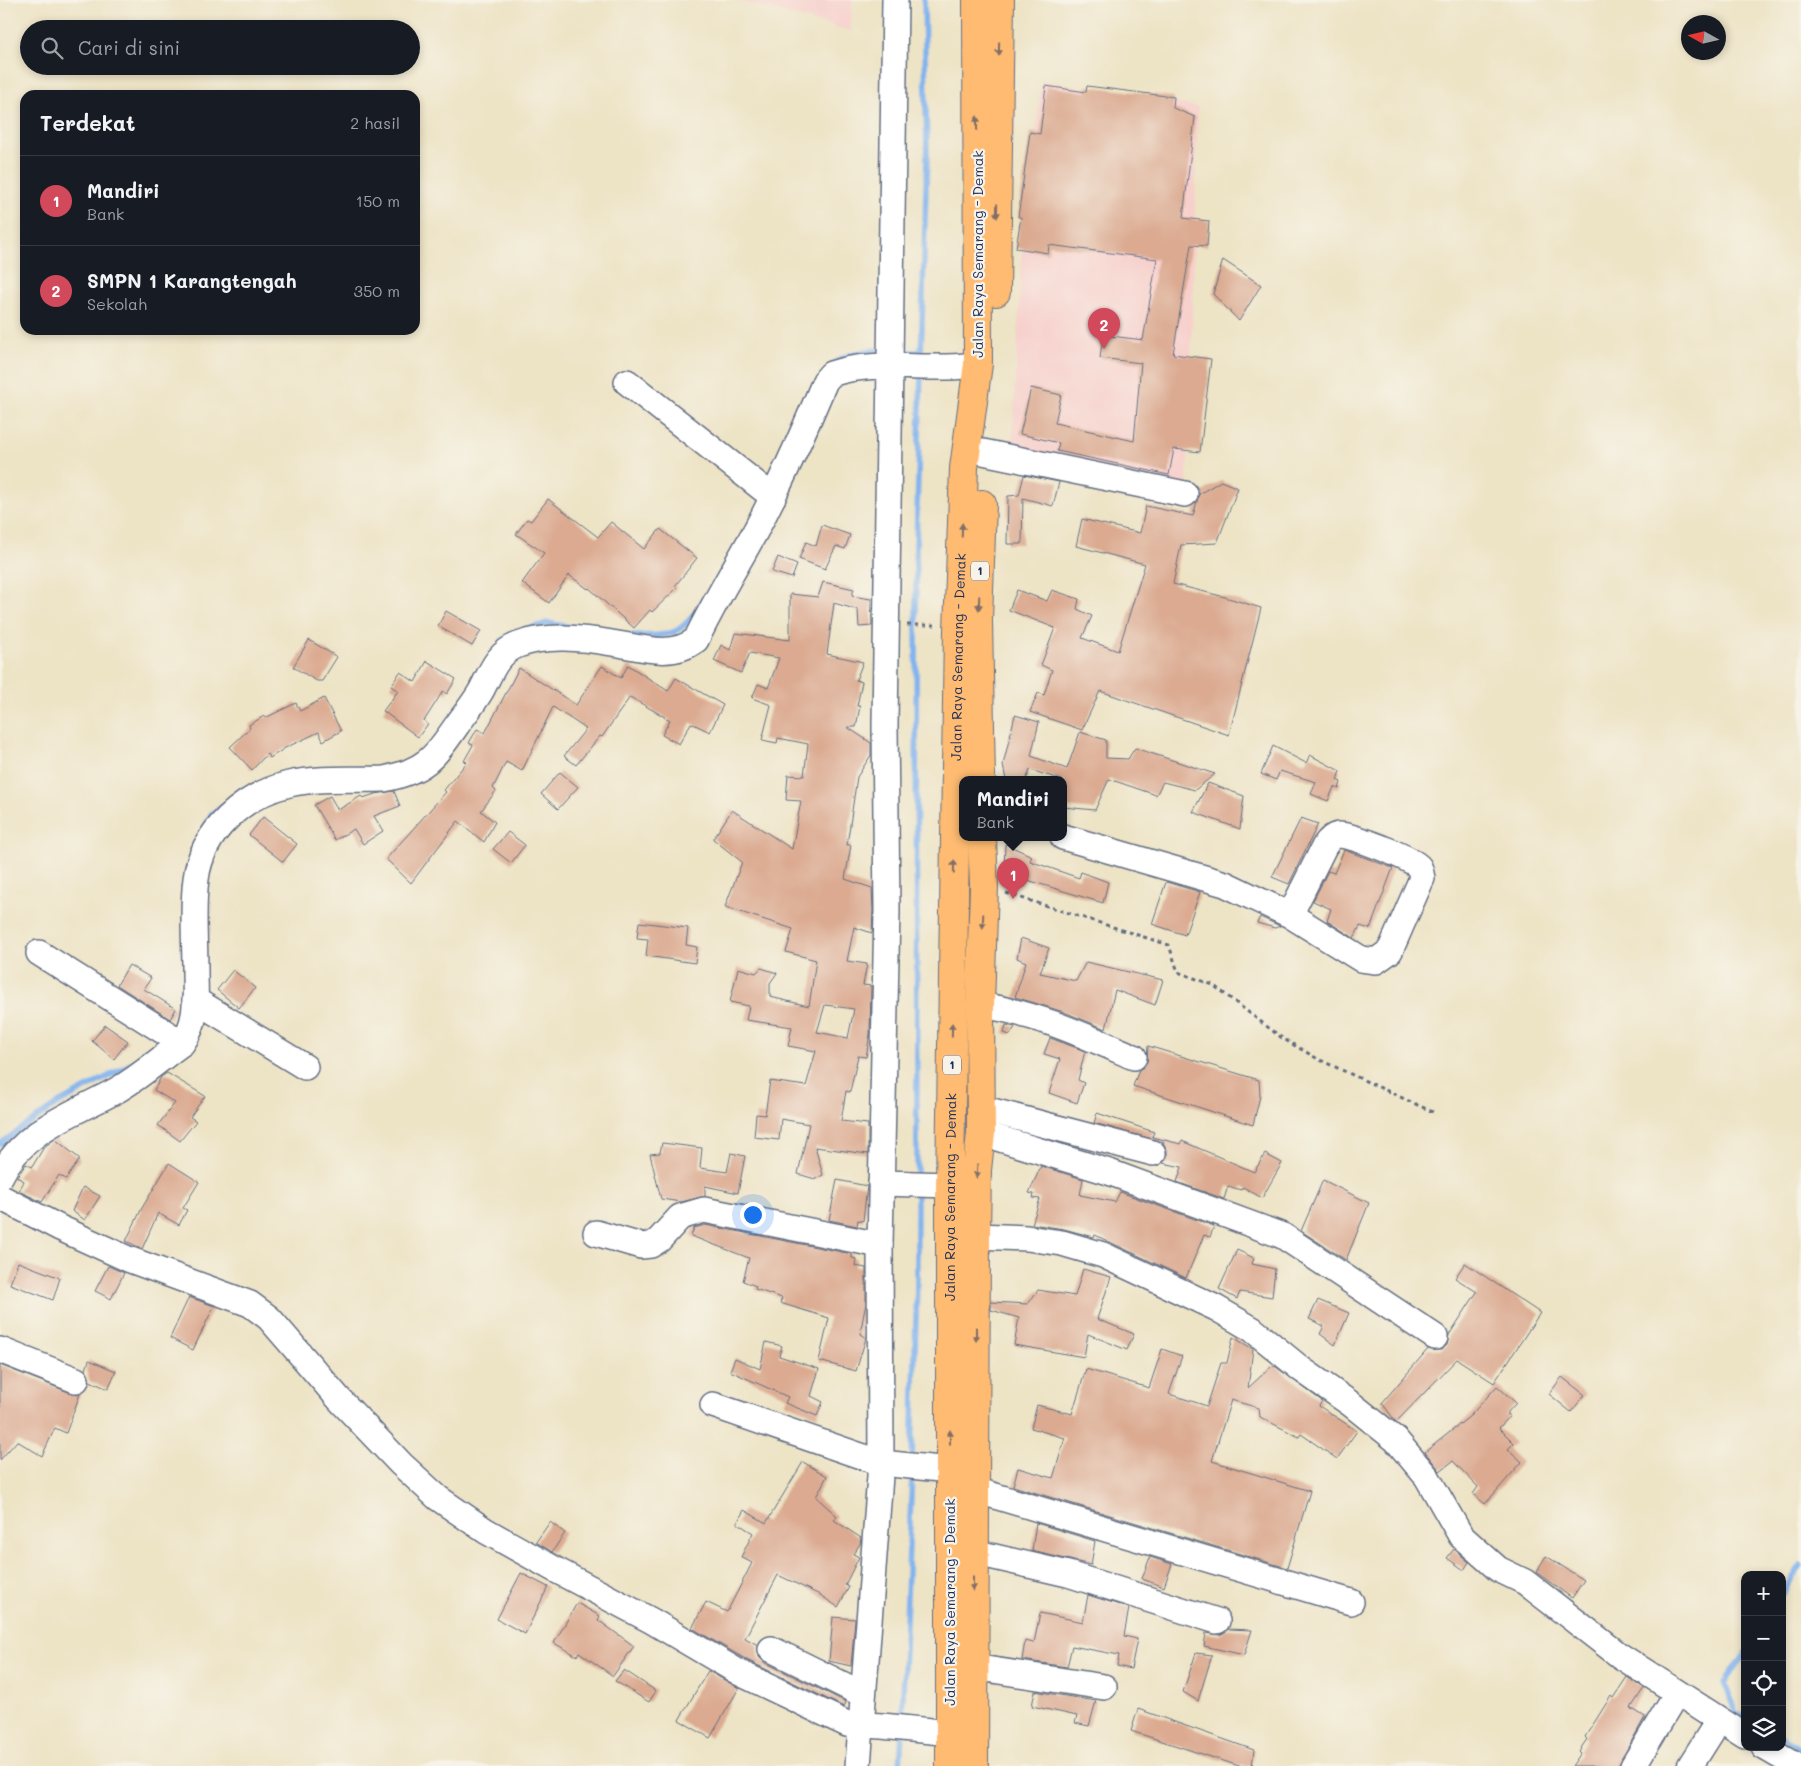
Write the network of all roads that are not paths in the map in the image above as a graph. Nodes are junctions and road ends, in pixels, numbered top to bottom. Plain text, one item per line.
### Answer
1 (895, 0) edge
2 (977, 0) edge
3 (1000, 0) edge
4 (891, 366) junction
5 (969, 366) junction
6 (627, 382) dead end
7 (984, 452) junction
8 (1185, 494) dead end
9 (773, 496) junction
10 (981, 776) edge
11 (1067, 838) edge
12 (982, 841) edge
13 (1290, 915) junction
14 (39, 953) dead end
15 (195, 1000) junction
16 (980, 1005) junction
17 (182, 1043) junction
18 (1134, 1058) dead end
19 (305, 1067) dead end
20 (981, 1120) junction
21 (1153, 1154) dead end
22 (0, 1177) edge
23 (886, 1182) junction
24 (945, 1184) junction
25 (0, 1197) edge
26 (596, 1233) dead end
27 (976, 1236) junction
28 (880, 1245) junction
29 (1435, 1337) dead end
30 (0, 1350) edge
31 (963, 1366) junction
32 (76, 1380) dead end
33 (713, 1405) dead end
34 (884, 1463) junction
35 (944, 1470) junction
36 (975, 1490) junction
37 (973, 1552) junction
38 (1351, 1602) dead end
39 (1217, 1620) dead end
40 (770, 1649) dead end
41 (974, 1667) junction
42 (1104, 1688) dead end
43 (1677, 1693) junction
44 (862, 1694) junction
45 (1719, 1720) junction
46 (871, 1725) junction
47 (950, 1734) junction
48 (1741, 1734) edge
49 (1771, 1751) edge
50 (1792, 1764) edge
51 (858, 1766) edge
52 (950, 1766) edge
53 (974, 1766) edge
54 (1634, 1766) edge
55 (1690, 1766) edge

1 - 4 street
5 -> 2 highway, Jalan Raya Semarang - Demak / 1
3 -> 7 highway, Jalan Raya Semarang - Demak / 1
4 - 5 street
4 - 9 street
4 - 23 street
24 -> 5 highway, Jalan Raya Semarang - Demak / 1
6 - 9 street
7 - 8 street
7 -> 10 highway, Jalan Raya Semarang - Demak / 1
9 - 15 street
11 - 13 street
12 -> 16 highway, Jalan Raya Semarang - Demak / 1
13 - 13 street
14 - 17 street
15 - 17 street
15 - 19 street
16 - 18 street
16 - 20 highway, Jalan Raya Semarang - Demak / 1
17 - 22 street
20 - 21 street
20 -> 27 highway, Jalan Raya Semarang - Demak / 1
20 - 29 street
23 - 24 street
23 - 28 street
24 - 31 highway, Jalan Raya Semarang - Demak / 1
25 - 46 street
26 - 28 street
27 -> 31 highway, Jalan Raya Semarang - Demak / 1
27 - 43 street
28 - 34 street
30 - 32 street
35 -> 31 highway, Jalan Raya Semarang - Demak / 1
31 - 36 highway, Jalan Raya Semarang - Demak / 1
33 - 34 street
34 - 35 street
34 - 44 street
35 - 47 highway, Jalan Raya Semarang - Demak / 1
36 - 37 highway, Jalan Raya Semarang - Demak / 1
36 - 38 street
37 - 39 street
37 -> 41 highway, Jalan Raya Semarang - Demak / 1
40 - 44 street
41 - 42 street
41 - 53 highway, Jalan Raya Semarang - Demak / 1
43 - 45 street
43 - 54 street
44 - 46 street
45 - 48 street
45 - 55 street
46 - 47 street
46 - 51 street
47 - 52 highway, Jalan Raya Semarang - Demak / 1
49 - 50 street

